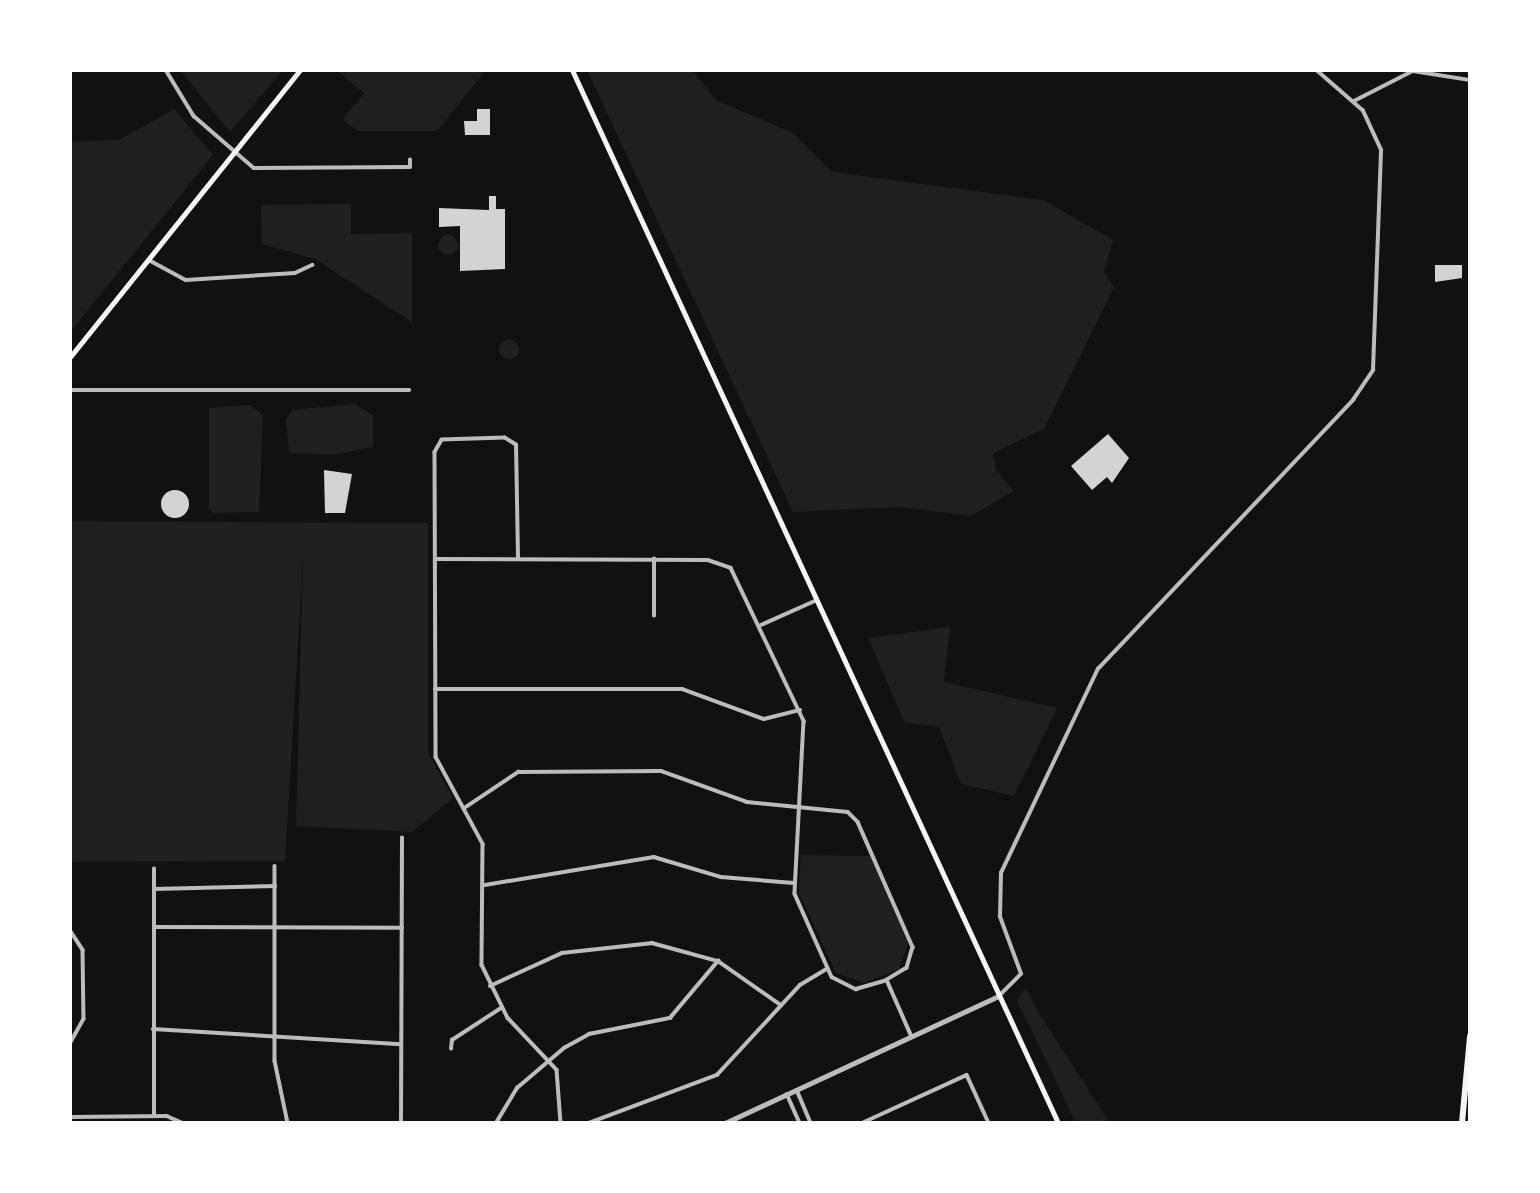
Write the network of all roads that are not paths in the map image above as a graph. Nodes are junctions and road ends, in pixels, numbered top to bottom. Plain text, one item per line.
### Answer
1 (166, 70) edge
2 (300, 70) edge
3 (572, 70) edge
4 (1316, 70) edge
5 (1470, 80) edge
6 (1354, 101) junction
7 (232, 153) junction
8 (410, 160) dead end
9 (149, 260) junction
10 (312, 265) dead end
11 (70, 357) edge
12 (70, 390) edge
13 (409, 390) dead end
14 (518, 558) junction
15 (435, 559) junction
16 (654, 559) junction
17 (815, 601) junction
18 (654, 616) dead end
19 (761, 625) junction
20 (435, 690) junction
21 (800, 710) junction
22 (799, 806) junction
23 (467, 807) junction
24 (402, 838) dead end
25 (275, 866) dead end
26 (154, 869) dead end
27 (794, 883) junction
28 (485, 885) junction
29 (275, 886) junction
30 (154, 889) junction
31 (154, 927) junction
32 (275, 927) junction
33 (402, 928) junction
34 (70, 930) edge
35 (718, 961) junction
36 (828, 968) junction
37 (887, 980) junction
38 (490, 986) junction
39 (998, 997) junction
40 (781, 1005) junction
41 (502, 1008) junction
42 (153, 1029) junction
43 (1470, 1036) edge
44 (275, 1037) junction
45 (912, 1037) junction
46 (70, 1044) edge
47 (401, 1044) junction
48 (451, 1049) dead end
49 (549, 1060) junction
50 (796, 1090) junction
51 (787, 1094) junction
52 (154, 1116) junction
53 (70, 1117) edge
54 (183, 1123) edge
55 (288, 1123) edge
56 (401, 1123) edge
57 (496, 1123) edge
58 (561, 1123) edge
59 (589, 1123) edge
60 (725, 1123) edge
61 (800, 1123) edge
62 (811, 1123) edge
63 (862, 1123) edge
64 (989, 1123) edge
65 (1058, 1123) edge
66 (1462, 1123) edge

1 - 7 street
2 - 7 main road
3 - 17 main road
4 - 6 street
5 - 6 street
6 - 39 street
7 - 8 street
7 - 9 main road
9 - 10 street
9 - 11 main road
12 - 13 street
14 - 15 street
14 - 15 street
14 - 16 street
15 - 20 street
16 - 18 street
16 - 19 street
17 - 19 street
17 - 39 main road
19 - 21 street
20 - 21 street
20 - 23 street
21 - 22 street
22 - 23 street
22 - 27 street
22 - 37 street
23 - 28 street
24 - 33 street
25 - 29 street
26 - 30 street
27 - 28 street
27 - 36 street
28 - 38 street
29 - 30 street
29 - 32 street
30 - 31 street
31 - 32 street
31 - 42 street
32 - 33 street
32 - 44 street
33 - 47 street
34 - 46 street
35 - 38 street
35 - 40 street
35 - 49 street
36 - 37 street
36 - 40 street
37 - 45 street
38 - 41 street
39 - 45 street
39 - 65 main road
40 - 59 street
41 - 48 street
41 - 49 street
42 - 44 street
42 - 52 street
43 - 66 highway
44 - 47 street
44 - 55 street
45 - 50 street
47 - 56 street
49 - 57 street
49 - 58 street
50 - 51 street
50 - 62 street
51 - 60 street
51 - 61 street
52 - 53 street
52 - 54 street
63 - 64 street

